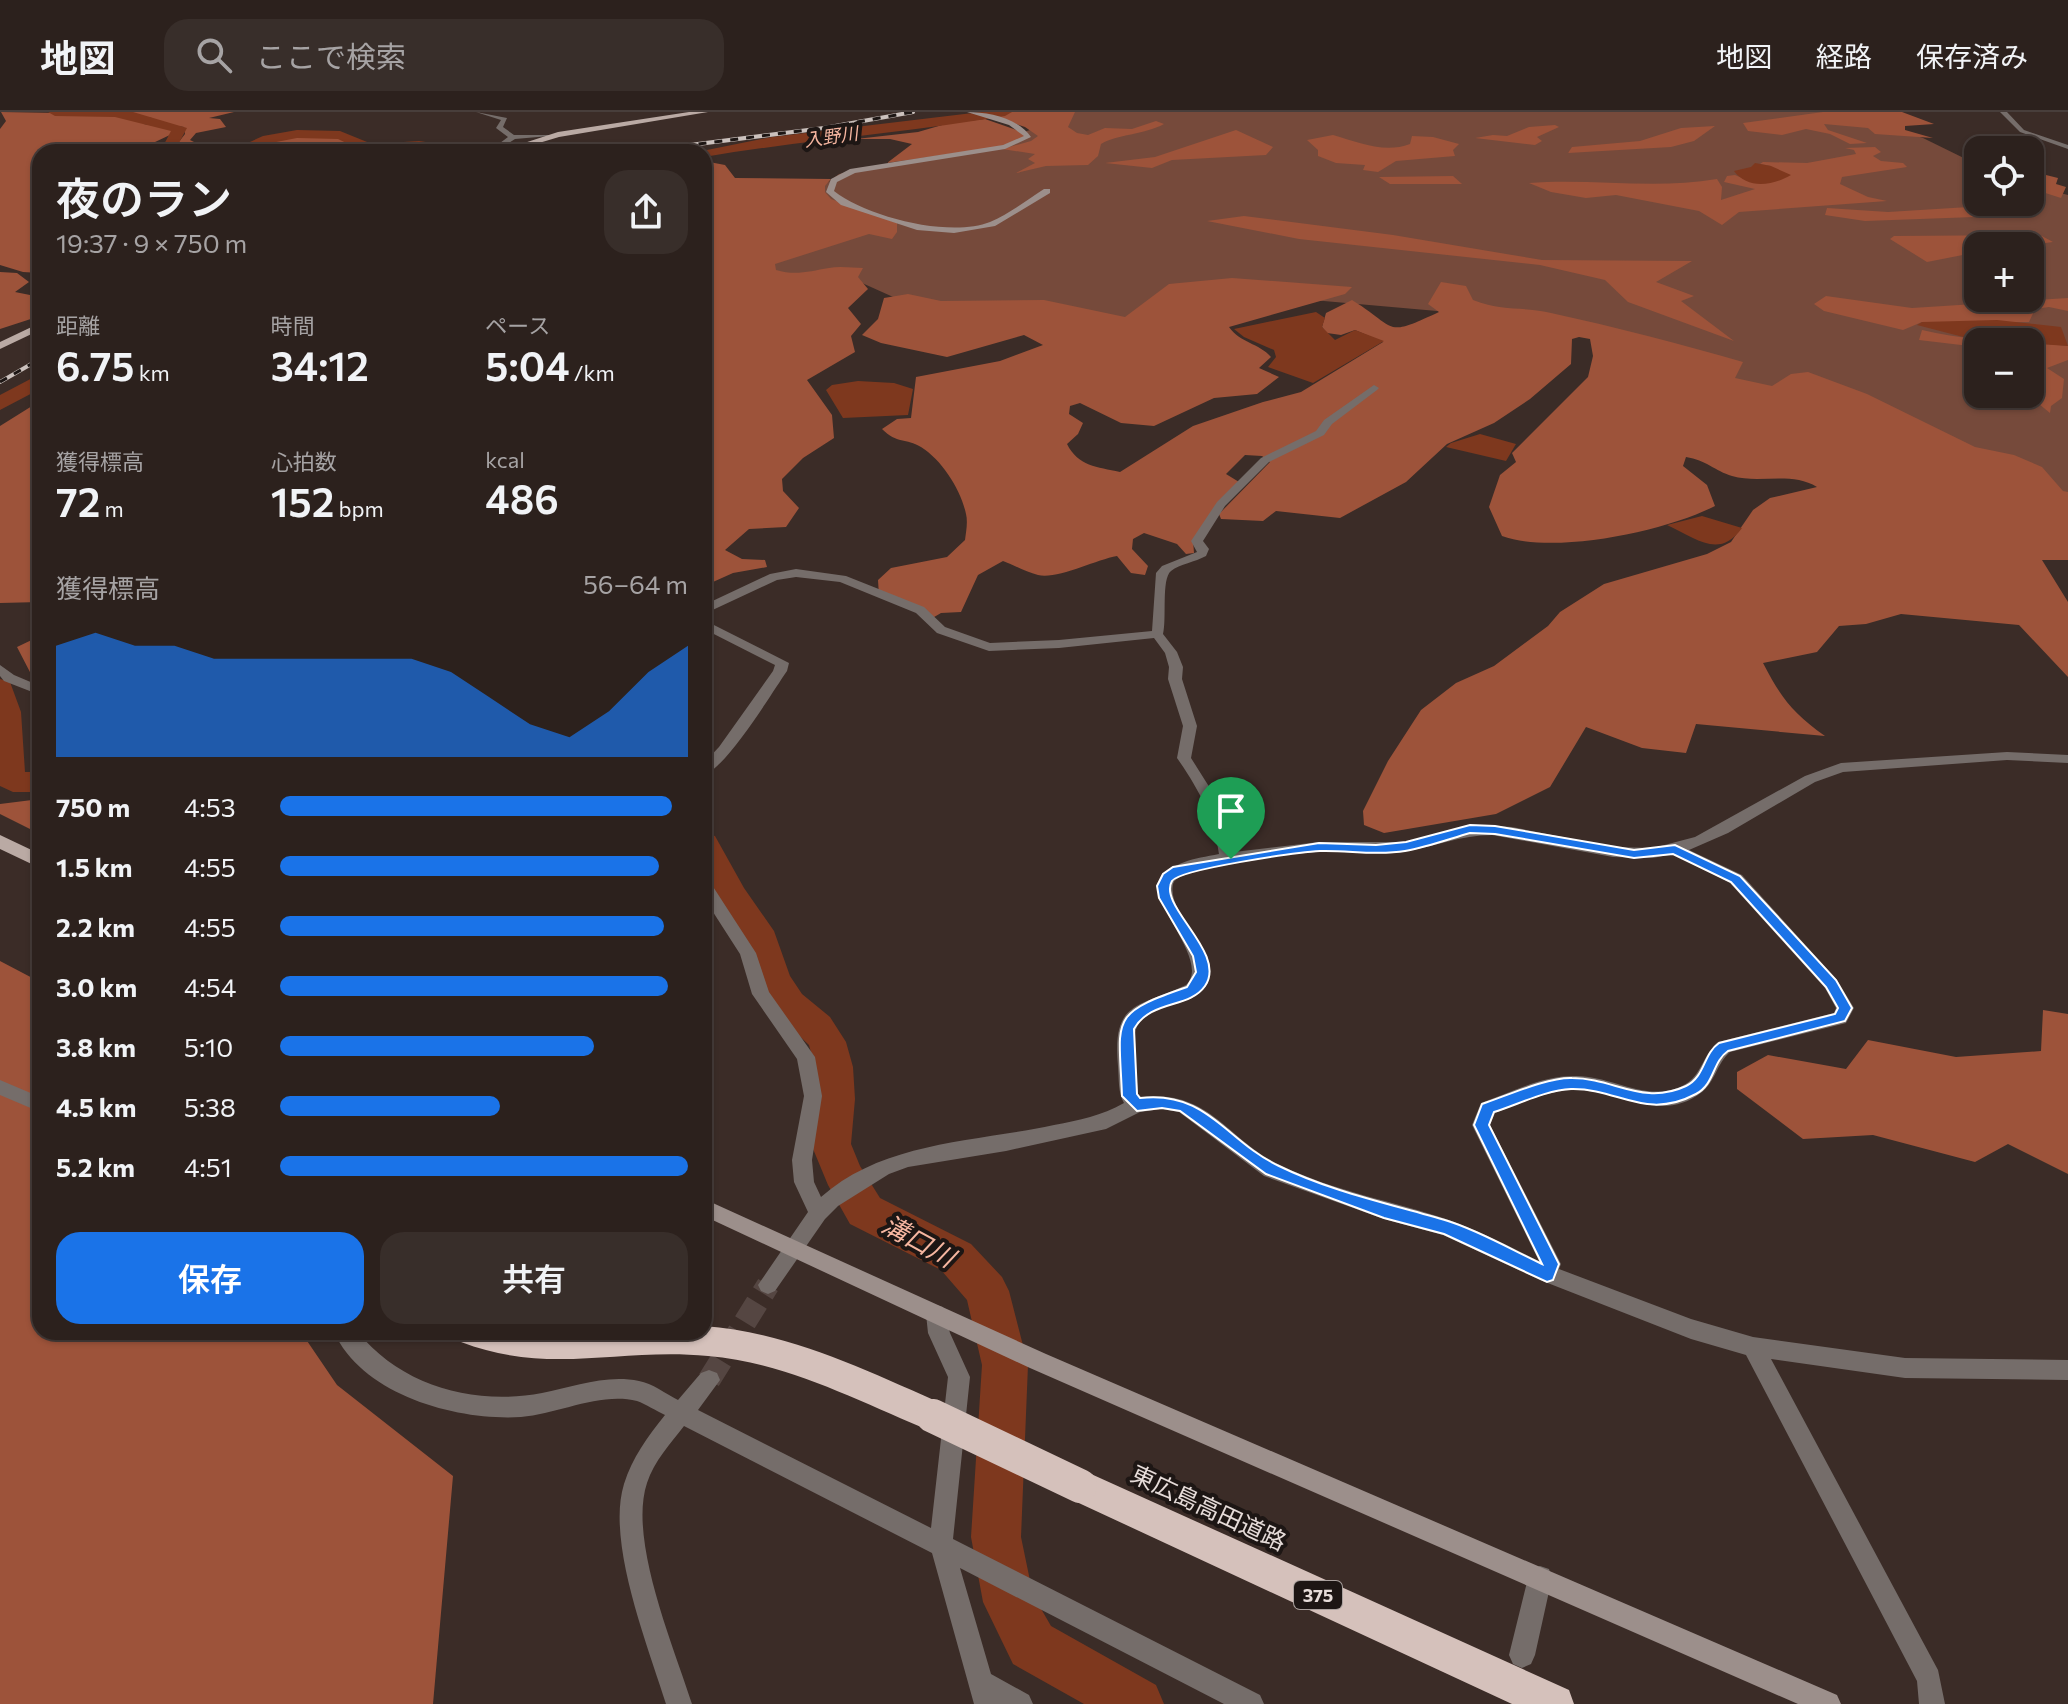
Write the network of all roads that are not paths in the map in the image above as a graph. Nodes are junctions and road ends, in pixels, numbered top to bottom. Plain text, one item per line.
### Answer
1 (479, 112) edge
2 (704, 112) edge
3 (970, 112) edge
4 (2003, 112) edge
5 (558, 135) junction
6 (513, 137) junction
7 (502, 144) edge
8 (526, 144) edge
9 (2068, 147) edge
10 (1047, 191) dead end
11 (32, 330) edge
12 (0, 346) edge
13 (1374, 388) dead end
14 (712, 606) edge
15 (712, 628) edge
16 (1157, 634) junction
17 (0, 669) edge
18 (32, 688) edge
19 (2068, 759) edge
20 (712, 763) edge
21 (0, 841) edge
22 (1675, 849) junction
23 (32, 858) edge
24 (1231, 859) junction
25 (712, 898) edge
26 (0, 1087) edge
27 (32, 1101) edge
28 (1137, 1105) junction
29 (825, 1206) junction
30 (712, 1211) edge
31 (791, 1247) junction
32 (1547, 1274) junction
33 (768, 1285) tunnel mouth
34 (936, 1314) junction
35 (350, 1340) edge
36 (499, 1340) edge
37 (647, 1340) edge
38 (688, 1340) edge
39 (1753, 1347) junction
40 (2068, 1370) edge
41 (709, 1380) tunnel mouth
42 (682, 1413) junction
43 (941, 1543) junction
44 (1540, 1578) junction
45 (1522, 1655) dead end
46 (983, 1692) edge
47 (679, 1704) edge
48 (1020, 1704) edge
49 (1251, 1704) edge
50 (1555, 1704) edge
51 (1828, 1704) edge
52 (1932, 1704) edge

1 - 6 street
2 - 5 main road
3 - 10 street
4 - 9 street
5 - 6 street
5 - 8 main road
6 - 7 street
11 - 12 main road
13 - 16 street
14 - 16 street
15 - 20 street
16 - 24 street
17 - 18 street
19 - 22 street
21 - 23 main road
22 - 24 street
22 - 32 street
24 - 28 street
25 - 29 street
26 - 27 street
28 - 29 street
28 - 32 street
29 - 31 street
30 - 31 street
31 - 33 street
31 - 34 street
32 - 39 street
34 - 43 street
34 - 44 street
35 - 42 street
36 - 37 highway, 東広島高田道路 / 375, bridge
38 - 50 highway, 東広島高田道路 / 375, bridge
39 - 40 street
39 - 52 street
41 - 42 street
42 - 43 street
42 - 47 street
43 - 46 street
43 - 49 street
44 - 45 street
44 - 51 street
46 - 48 street

